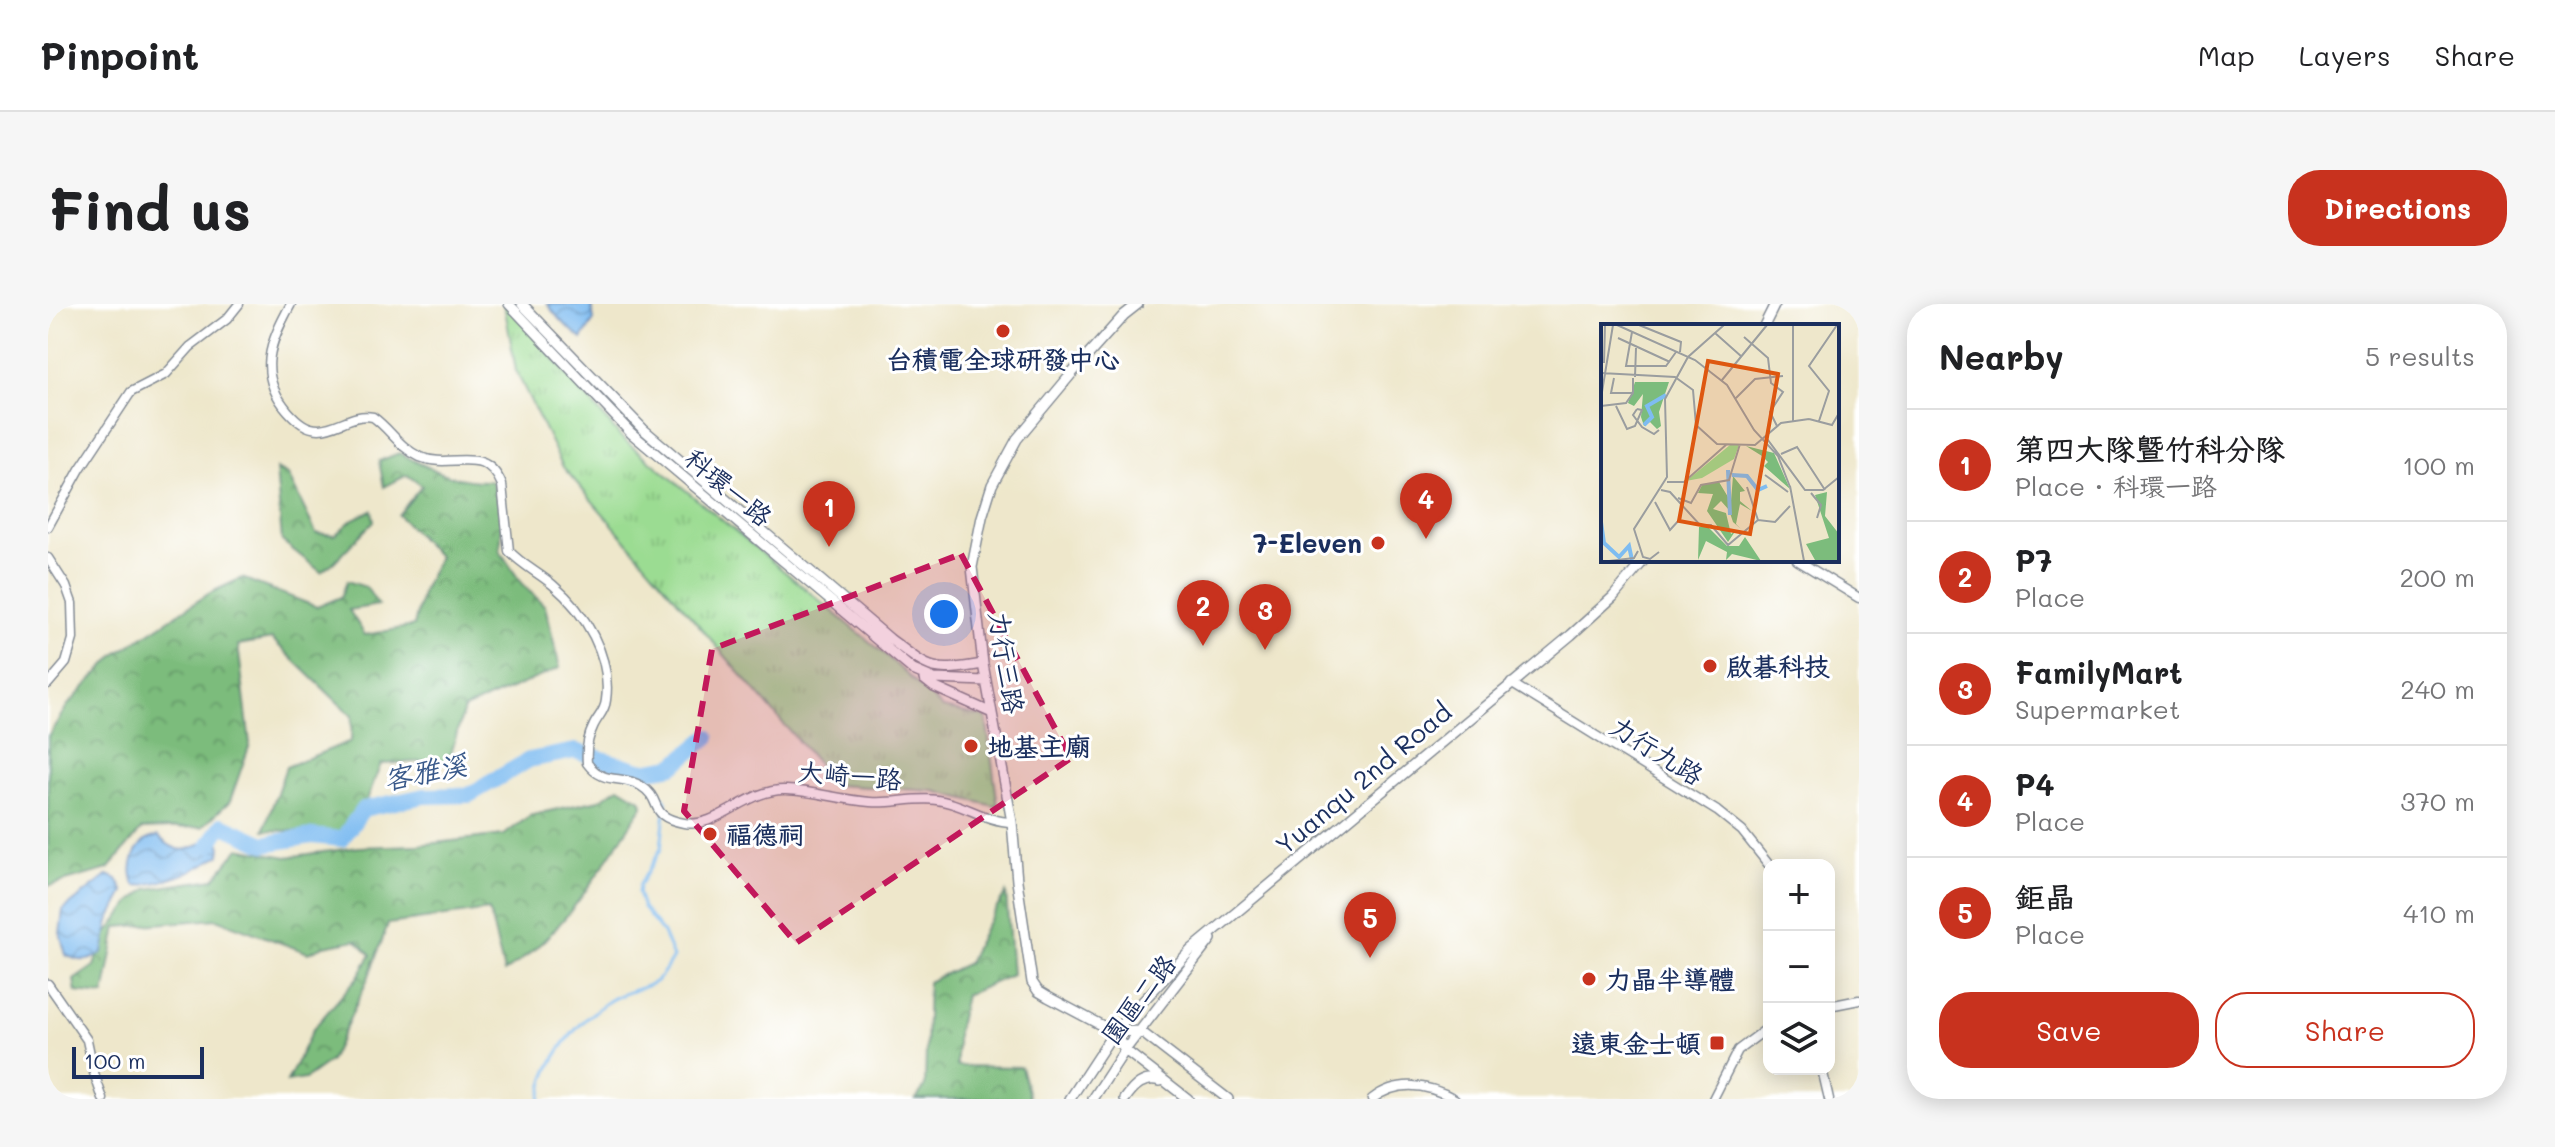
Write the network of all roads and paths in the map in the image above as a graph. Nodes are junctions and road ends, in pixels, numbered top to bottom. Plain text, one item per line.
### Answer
1 (239, 304) edge
2 (291, 304) edge
3 (509, 304) edge
4 (522, 304) edge
5 (1138, 304) edge
6 (1775, 304) edge
7 (1765, 324) edge
8 (48, 527) edge
9 (48, 558) edge
10 (1642, 562) edge
11 (1800, 562) edge
12 (1859, 598) edge
13 (983, 664) junction
14 (918, 674) junction
15 (986, 681) junction
16 (1511, 683) junction
17 (48, 684) edge
18 (992, 713) junction
19 (1012, 822) junction
20 (1764, 859) edge
21 (1220, 927) junction
22 (48, 984) edge
23 (1859, 1000) edge
24 (1835, 1005) edge
25 (1140, 1031) junction
26 (1763, 1031) edge
27 (1114, 1032) junction
28 (1125, 1050) junction
29 (1823, 1075) edge
30 (1177, 1090) junction
31 (103, 1099) edge
32 (1070, 1099) edge
33 (1093, 1099) edge
34 (1125, 1099) edge
35 (1188, 1099) edge
36 (1228, 1099) edge
37 (1372, 1099) edge
38 (1455, 1099) edge
39 (1713, 1099) edge
40 (1829, 1099) edge

1 - 8 street
2 - 19 street, 大崎一路
3 - 14 street, 科環一路
4 - 13 street, 科環一路
5 - 13 street, 力行三路
6 - 7 street
9 - 17 street
10 - 16 street, Yuanqu 2nd Road
11 - 12 street
13 - 15 street, 力行三路
14 - 15 street
14 - 18 street, 科環一路
15 - 18 street, 力行三路
16 - 20 street, 力行九路
16 - 21 street, Yuanqu 2nd Road
18 - 19 street, 力行三路
19 - 27 street, 力行三路
21 - 25 street, 園區二路
21 - 27 street, Yuanqu 2nd Road
22 - 31 street
23 - 24 street
25 - 27 street
25 - 28 street, 園區二路
25 - 36 street
26 - 39 street
27 - 28 street
27 - 32 street, 園區二路
28 - 30 street
28 - 33 street, 園區二路
29 - 40 street
30 - 34 street
30 - 35 street
37 - 38 street

